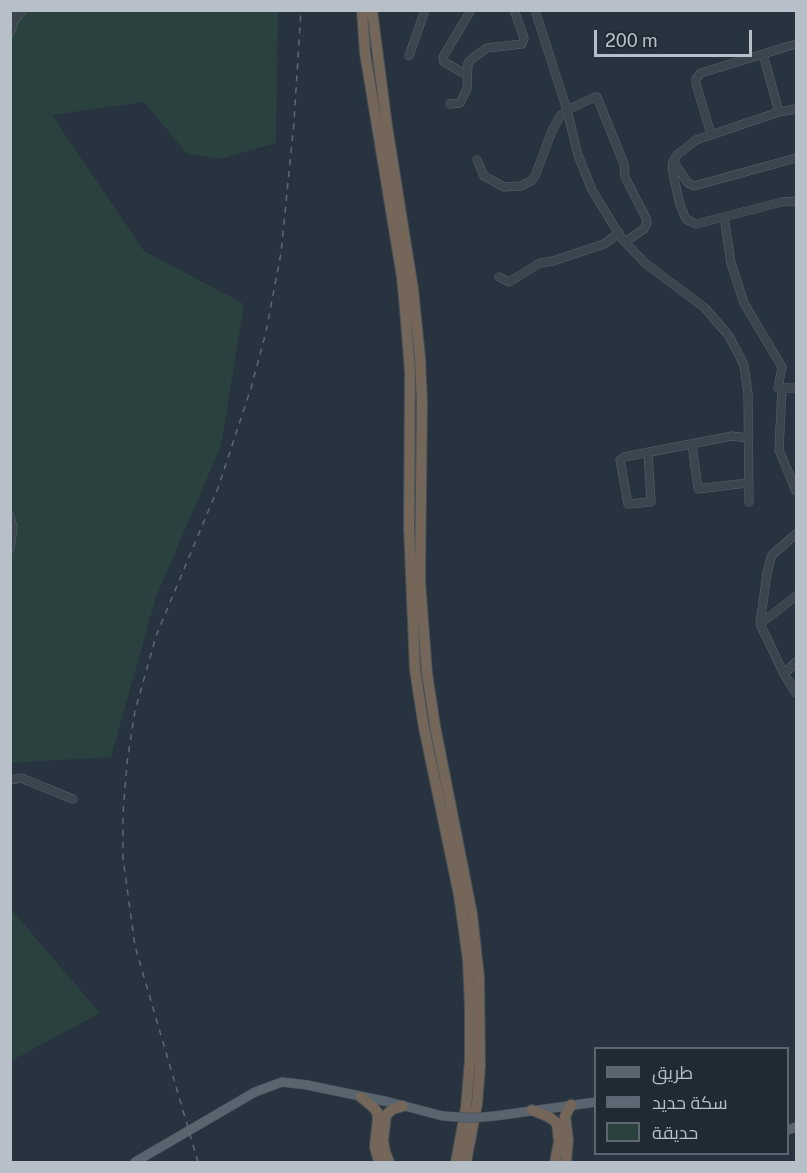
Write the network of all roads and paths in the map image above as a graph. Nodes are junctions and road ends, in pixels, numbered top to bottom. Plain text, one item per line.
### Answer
1 (23, 10) edge
2 (362, 10) edge
3 (372, 10) edge
4 (425, 10) edge
5 (471, 10) edge
6 (514, 10) edge
7 (534, 10) edge
8 (10, 33) edge
9 (796, 44) edge
10 (763, 54) junction
11 (409, 56) dead end
12 (468, 75) junction
13 (450, 104) dead end
14 (796, 109) edge
15 (567, 110) junction
16 (778, 112) junction
17 (711, 134) junction
18 (796, 158) edge
19 (477, 160) dead end
20 (673, 161) junction
21 (796, 201) edge
22 (724, 217) junction
23 (618, 233) junction
24 (625, 242) junction
25 (499, 277) dead end
26 (782, 388) junction
27 (796, 388) edge
28 (749, 438) junction
29 (692, 444) junction
30 (648, 452) junction
31 (747, 483) junction
32 (796, 491) edge
33 (749, 502) dead end
34 (10, 516) edge
35 (796, 534) edge
36 (10, 549) edge
37 (796, 596) edge
38 (760, 624) junction
39 (796, 662) edge
40 (784, 674) junction
41 (796, 693) edge
42 (10, 780) edge
43 (73, 799) dead end
44 (476, 1009) junction
45 (361, 1097) junction
46 (385, 1102) junction
47 (594, 1103) edge
48 (403, 1106) junction
49 (532, 1110) junction
50 (562, 1112) junction
51 (382, 1117) junction
52 (459, 1156) edge
53 (135, 1162) edge
54 (379, 1162) edge
55 (389, 1162) edge
56 (466, 1162) edge
57 (474, 1162) edge
58 (555, 1162) edge
59 (566, 1162) edge

1 - 8 street
2 - 44 highway
3 - 44 highway
4 - 11 street
5 - 12 street
6 - 12 street
7 - 15 street
9 - 10 street
10 - 16 street
10 - 17 street
12 - 13 street
14 - 16 street
15 - 19 street
15 - 23 street
15 - 24 street
16 - 17 street
17 - 20 street
18 - 20 street
20 - 22 street
21 - 22 street
22 - 26 street
23 - 24 street
23 - 25 street
24 - 28 street
26 - 27 street
26 - 32 street
28 - 29 street
28 - 31 street
29 - 30 street
29 - 31 street
30 - 30 street
31 - 33 street
34 - 36 street
35 - 38 street
37 - 38 street
38 - 40 street
39 - 40 street
40 - 41 street
42 - 43 street
44 - 52 highway
45 - 46 main road
45 - 51 highway
45 - 53 main road
46 - 48 main road
46 - 51 highway
47 - 50 main road
48 - 49 main road, bridge
48 - 51 highway
49 - 50 main road
49 - 50 highway
50 - 58 highway
50 - 59 highway
51 - 54 highway
51 - 55 highway
52 - 56 highway
52 - 57 highway

